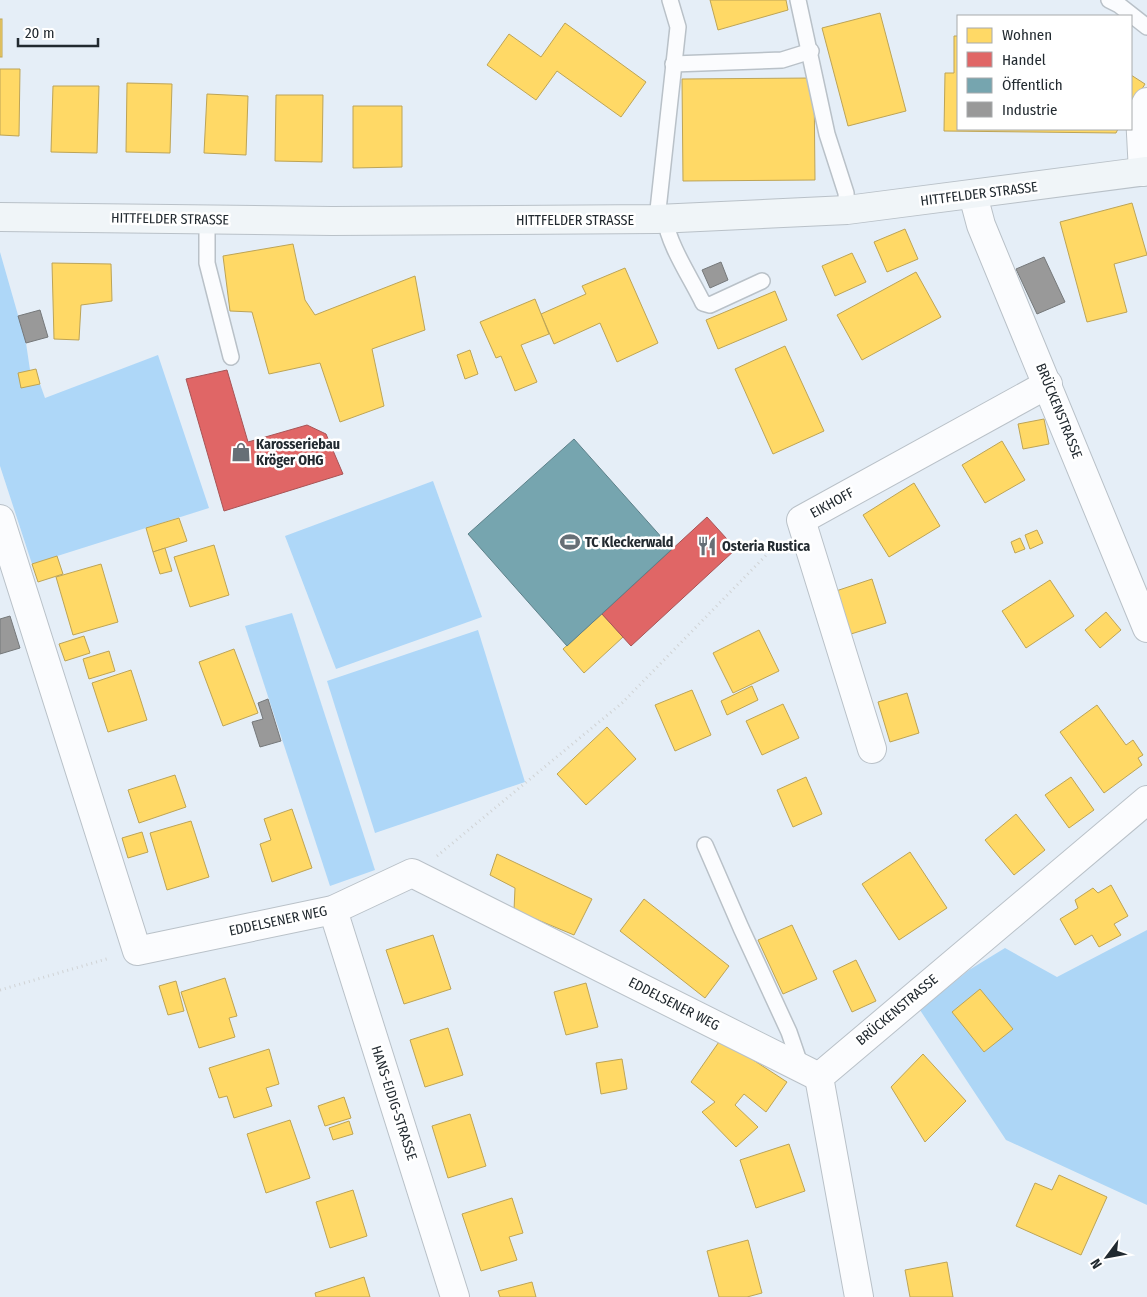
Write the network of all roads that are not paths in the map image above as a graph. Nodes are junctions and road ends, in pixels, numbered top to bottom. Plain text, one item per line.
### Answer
1 (670, 0) edge
2 (798, 0) edge
3 (1109, 0) edge
4 (1132, 15) edge
5 (1132, 15) edge
6 (1147, 27) edge
7 (811, 51) junction
8 (673, 64) junction
9 (1147, 102) edge
10 (1145, 172) edge
11 (974, 194) junction
12 (847, 210) junction
13 (0, 217) edge
14 (661, 219) junction
15 (207, 220) junction
16 (762, 281) dead end
17 (232, 356) dead end
18 (1048, 384) junction
19 (0, 519) edge
20 (1147, 628) edge
21 (872, 749) dead end
22 (1147, 800) edge
23 (705, 845) dead end
24 (333, 910) junction
25 (810, 1072) junction
26 (455, 1297) edge
27 (859, 1297) edge

1 - 8 lane
2 - 7 lane
3 - 4 lane
5 - 6 lane
7 - 8 lane
7 - 12 lane
8 - 14 lane
9 - 10 street
10 - 11 street, HITTFELDER STRASSE
11 - 12 street, HITTFELDER STRASSE
11 - 18 street, BRÜCKENSTRASSE
12 - 14 street, HITTFELDER STRASSE
13 - 15 street, HITTFELDER STRASSE
14 - 15 street, HITTFELDER STRASSE
14 - 16 lane
15 - 17 lane
18 - 20 street, BRÜCKENSTRASSE
18 - 21 street, EIKHOFF
19 - 24 street, EDDELSENER WEG
22 - 25 street, BRÜCKENSTRASSE
23 - 25 lane
24 - 25 street, EDDELSENER WEG
24 - 26 street, HANS-EIDIG-STRASSE
25 - 27 street

